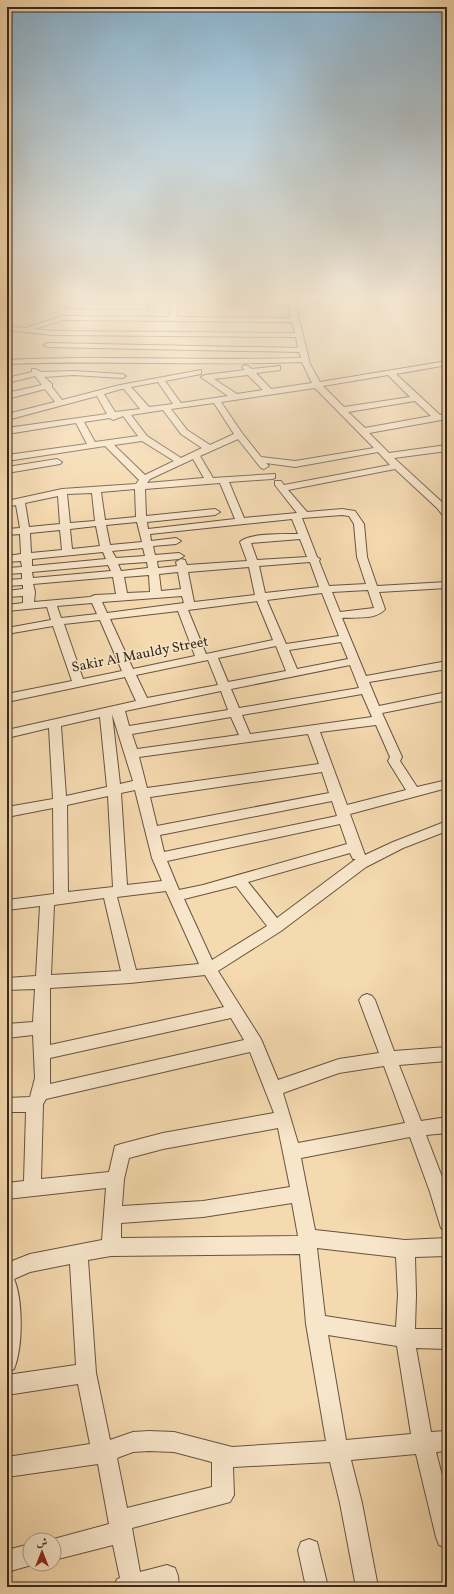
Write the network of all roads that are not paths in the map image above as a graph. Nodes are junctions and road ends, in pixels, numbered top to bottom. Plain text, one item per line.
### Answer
1 (31, 375) edge
2 (39, 375) edge
3 (112, 375) edge
4 (180, 375) edge
5 (203, 375) edge
6 (226, 375) edge
7 (254, 375) edge
8 (312, 375) edge
9 (371, 375) edge
10 (394, 375) edge
11 (122, 376) joint
12 (207, 378) junction
13 (160, 379) junction
14 (7, 380) edge
15 (317, 385) junction
16 (49, 386) junction
17 (123, 386) junction
18 (99, 392) junction
19 (269, 392) junction
20 (7, 396) edge
21 (235, 397) junction
22 (417, 398) junction
23 (216, 400) junction
24 (60, 403) junction
25 (179, 406) junction
26 (166, 408) junction
27 (344, 410) junction
28 (147, 411) junction
29 (126, 414) junction
30 (113, 416) junction
31 (7, 417) edge
32 (443, 417) edge
33 (79, 421) junction
34 (7, 431) edge
35 (363, 431) junction
36 (239, 435) junction
37 (144, 438) junction
38 (108, 444) junction
39 (93, 446) junction
40 (208, 448) junction
41 (447, 448) edge
42 (54, 451) junction
43 (384, 453) junction
44 (195, 455) junction
45 (7, 458) edge
46 (259, 459) junction
47 (57, 462) junction
48 (181, 462) junction
49 (397, 466) junction
50 (7, 470) edge
51 (61, 472) dead end
52 (272, 476) junction
53 (224, 480) junction
54 (210, 481) junction
55 (142, 482) junction
56 (282, 488) junction
57 (96, 489) junction
58 (62, 492) junction
59 (20, 501) junction
60 (7, 504) edge
61 (215, 512) dead end
62 (300, 515) junction
63 (447, 515) edge
64 (141, 519) junction
65 (100, 522) junction
66 (240, 522) junction
67 (64, 525) junction
68 (172, 528) junction
69 (25, 530) junction
70 (7, 532) edge
71 (145, 532) junction
72 (305, 536) junction
73 (176, 541) junction
74 (148, 544) junction
75 (106, 548) junction
76 (67, 552) junction
77 (26, 556) junction
78 (179, 556) junction
79 (7, 558) edge
80 (151, 559) junction
81 (315, 559) junction
82 (112, 562) junction
83 (253, 564) junction
84 (27, 569) junction
85 (184, 569) junction
86 (7, 571) edge
87 (154, 571) junction
88 (118, 575) junction
89 (28, 580) junction
90 (7, 583) edge
91 (447, 585) edge
92 (372, 588) junction
93 (327, 589) junction
94 (30, 592) junction
95 (188, 592) junction
96 (7, 594) edge
97 (156, 594) junction
98 (122, 597) junction
99 (96, 598) junction
100 (261, 598) junction
101 (50, 604) junction
102 (29, 606) junction
103 (186, 607) junction
104 (7, 608) edge
105 (337, 615) junction
106 (105, 616) junction
107 (58, 622) junction
108 (7, 631) edge
109 (346, 638) junction
110 (281, 645) junction
111 (207, 658) junction
112 (355, 662) junction
113 (447, 665) edge
114 (129, 674) junction
115 (292, 674) junction
116 (78, 682) junction
117 (364, 685) junction
118 (226, 687) junction
119 (447, 696) edge
120 (7, 698) edge
121 (143, 702) junction
122 (112, 710) junction
123 (236, 714) junction
124 (378, 715) junction
125 (55, 723) junction
126 (312, 728) junction
127 (124, 731) junction
128 (7, 734) edge
129 (246, 738) junction
130 (132, 754) junction
131 (325, 767) junction
132 (447, 784) edge
133 (141, 788) junction
134 (114, 791) junction
135 (414, 793) junction
136 (336, 796) junction
137 (60, 802) junction
138 (7, 812) edge
139 (343, 815) junction
140 (447, 826) edge
141 (152, 832) junction
142 (354, 847) junction
143 (159, 858) junction
144 (361, 863) junction
145 (238, 880) junction
146 (172, 890) junction
147 (115, 892) junction
148 (54, 899) junction
149 (7, 905) edge
150 (276, 928) junction
151 (209, 969) junction
152 (130, 977) junction
153 (44, 983) junction
154 (7, 984) edge
155 (366, 1000) dead end
156 (234, 1011) junction
157 (41, 1028) junction
158 (7, 1031) edge
159 (255, 1044) junction
160 (42, 1053) junction
161 (447, 1054) edge
162 (388, 1058) junction
163 (274, 1089) junction
164 (38, 1098) junction
165 (7, 1104) edge
166 (284, 1119) junction
167 (447, 1125) edge
168 (414, 1129) junction
169 (292, 1152) junction
170 (115, 1179) junction
171 (32, 1189) junction
172 (7, 1191) edge
173 (299, 1194) junction
174 (112, 1215) junction
175 (447, 1222) edge
176 (307, 1242) junction
177 (111, 1247) junction
178 (447, 1247) edge
179 (405, 1249) junction
180 (78, 1253) junction
181 (7, 1272) edge
182 (7, 1285) edge
183 (316, 1324) junction
184 (405, 1338) junction
185 (447, 1339) edge
186 (7, 1362) edge
187 (86, 1373) junction
188 (7, 1385) edge
189 (447, 1441) edge
190 (423, 1442) junction
191 (338, 1451) junction
192 (104, 1452) junction
193 (222, 1454) junction
194 (7, 1467) edge
195 (121, 1526) junction
196 (447, 1537) edge
197 (62, 1546) edge
198 (309, 1550) dead end
199 (22, 1558) edge
200 (7, 1561) edge
201 (129, 1586) edge
202 (168, 1587) edge
203 (317, 1587) edge
204 (367, 1587) edge

1 - 14 street
2 - 16 street
3 - 11 street
4 - 13 street
5 - 12 street
6 - 12 street
7 - 19 street
8 - 15 street
9 - 15 street
10 - 22 street
11 - 17 street
12 - 21 street
13 - 17 street
13 - 25 street
15 - 19 street
15 - 27 street
16 - 20 street
16 - 24 street
17 - 18 street
17 - 28 street
18 - 24 street
18 - 30 street
19 - 21 street
21 - 23 street
22 - 27 street
22 - 32 street
23 - 25 street
23 - 36 street
24 - 31 street
25 - 26 street
26 - 28 street
26 - 40 street
27 - 35 street
28 - 29 street
29 - 30 street
29 - 37 street
30 - 33 street
32 - 35 street
33 - 34 street
33 - 39 street
35 - 43 street
36 - 40 street
36 - 46 street
37 - 38 street
37 - 48 street
38 - 39 street
38 - 55 street
39 - 42 street
40 - 44 street
41 - 43 street
42 - 45 street
42 - 47 street
43 - 46 street
43 - 49 street
44 - 48 street
44 - 54 street
46 - 52 street
47 - 50 street
47 - 51 street
48 - 55 street
49 - 56 street
49 - 63 street
52 - 53 street
52 - 56 street
53 - 54 street
53 - 66 street
54 - 55 street
55 - 57 street
55 - 64 street
56 - 62 street
57 - 58 street
57 - 65 street
58 - 59 street
58 - 67 street
59 - 60 street
59 - 69 street
61 - 64 street
62 - 66 street
62 - 72 street
62 - 92 street
64 - 65 street
64 - 71 street
65 - 67 street
65 - 75 street
66 - 68 street
67 - 69 street
67 - 76 street
68 - 71 street
68 - 73 street
69 - 70 street
69 - 77 street
71 - 74 street
72 - 81 street
72 - 83 street
73 - 74 street
73 - 78 street
74 - 75 street
74 - 80 street
75 - 76 street
75 - 82 street
76 - 77 street
77 - 79 street
77 - 84 street
78 - 80 street
78 - 85 street
80 - 82 street
80 - 87 street
81 - 83 street
81 - 93 street
82 - 84 street
82 - 88 street
83 - 85 street
83 - 100 street
84 - 86 street
84 - 89 street
85 - 87 street
85 - 95 street
87 - 88 street
87 - 97 street
88 - 89 street
88 - 98 street
89 - 90 street
89 - 94 street
91 - 92 street
92 - 93 street
92 - 105 street
93 - 100 street
93 - 105 street
94 - 96 street
94 - 102 street
95 - 97 street
95 - 103 street
97 - 98 street
98 - 99 street
99 - 101 street
99 - 106 street
100 - 103 street
100 - 110 street
101 - 102 street
101 - 107 street
102 - 104 street
103 - 106 street
103 - 111 street
105 - 109 street
106 - 107 street
106 - 114 street
107 - 108 street
107 - 116 street
109 - 110 street, Sakir Al Mauldy Street
109 - 112 street
110 - 111 street, Sakir Al Mauldy Street
110 - 115 street
111 - 114 street, Sakir Al Mauldy Street
111 - 118 street
112 - 115 street
112 - 117 street
113 - 117 street
114 - 116 street, Sakir Al Mauldy Street
114 - 121 street
115 - 118 street
116 - 120 street, Sakir Al Mauldy Street
117 - 123 street
117 - 124 street
118 - 121 street
118 - 123 street
119 - 124 street
121 - 122 street
122 - 125 street
122 - 127 street
122 - 134 street
123 - 127 street
123 - 129 street
124 - 126 street
124 - 135 street
125 - 128 street
125 - 137 street
126 - 129 street
126 - 131 street
127 - 130 street
129 - 130 street
130 - 133 street
131 - 133 street
131 - 136 street
132 - 135 street
133 - 134 street
133 - 141 street
134 - 137 street
134 - 147 street
135 - 139 street
136 - 139 street
136 - 141 street
137 - 138 street
137 - 148 street
139 - 142 street
139 - 143 street
140 - 144 street
141 - 143 street
142 - 144 street
142 - 145 street
143 - 146 street
144 - 150 street
145 - 146 street
145 - 150 street
146 - 147 street
146 - 151 street
147 - 148 street
147 - 152 street
148 - 149 street
148 - 153 street
150 - 151 street
151 - 152 street
151 - 156 street
152 - 153 street
153 - 154 street
153 - 157 street
155 - 162 street
156 - 159 street
156 - 160 street
157 - 158 street
157 - 160 street
159 - 163 street
159 - 164 street
160 - 164 street
161 - 162 street
162 - 163 street
162 - 168 street
163 - 166 street
164 - 165 street
164 - 171 street
166 - 169 street
166 - 170 street
167 - 168 street
168 - 169 street
168 - 175 street
169 - 173 street
170 - 171 street
170 - 174 street
171 - 172 street
173 - 174 street
173 - 176 street
174 - 177 street
176 - 177 street
176 - 179 street
176 - 183 street
177 - 180 street
178 - 179 street
179 - 184 street
180 - 181 street
180 - 187 street
182 - 186 street
183 - 184 street
183 - 191 street
184 - 185 street
184 - 190 street
187 - 188 street
187 - 192 street
189 - 190 street
190 - 191 street
190 - 196 street
191 - 193 street
191 - 204 street
192 - 193 street
192 - 194 street
192 - 195 street
193 - 195 street
195 - 197 street
195 - 201 street
198 - 203 street
199 - 200 street
201 - 202 street

